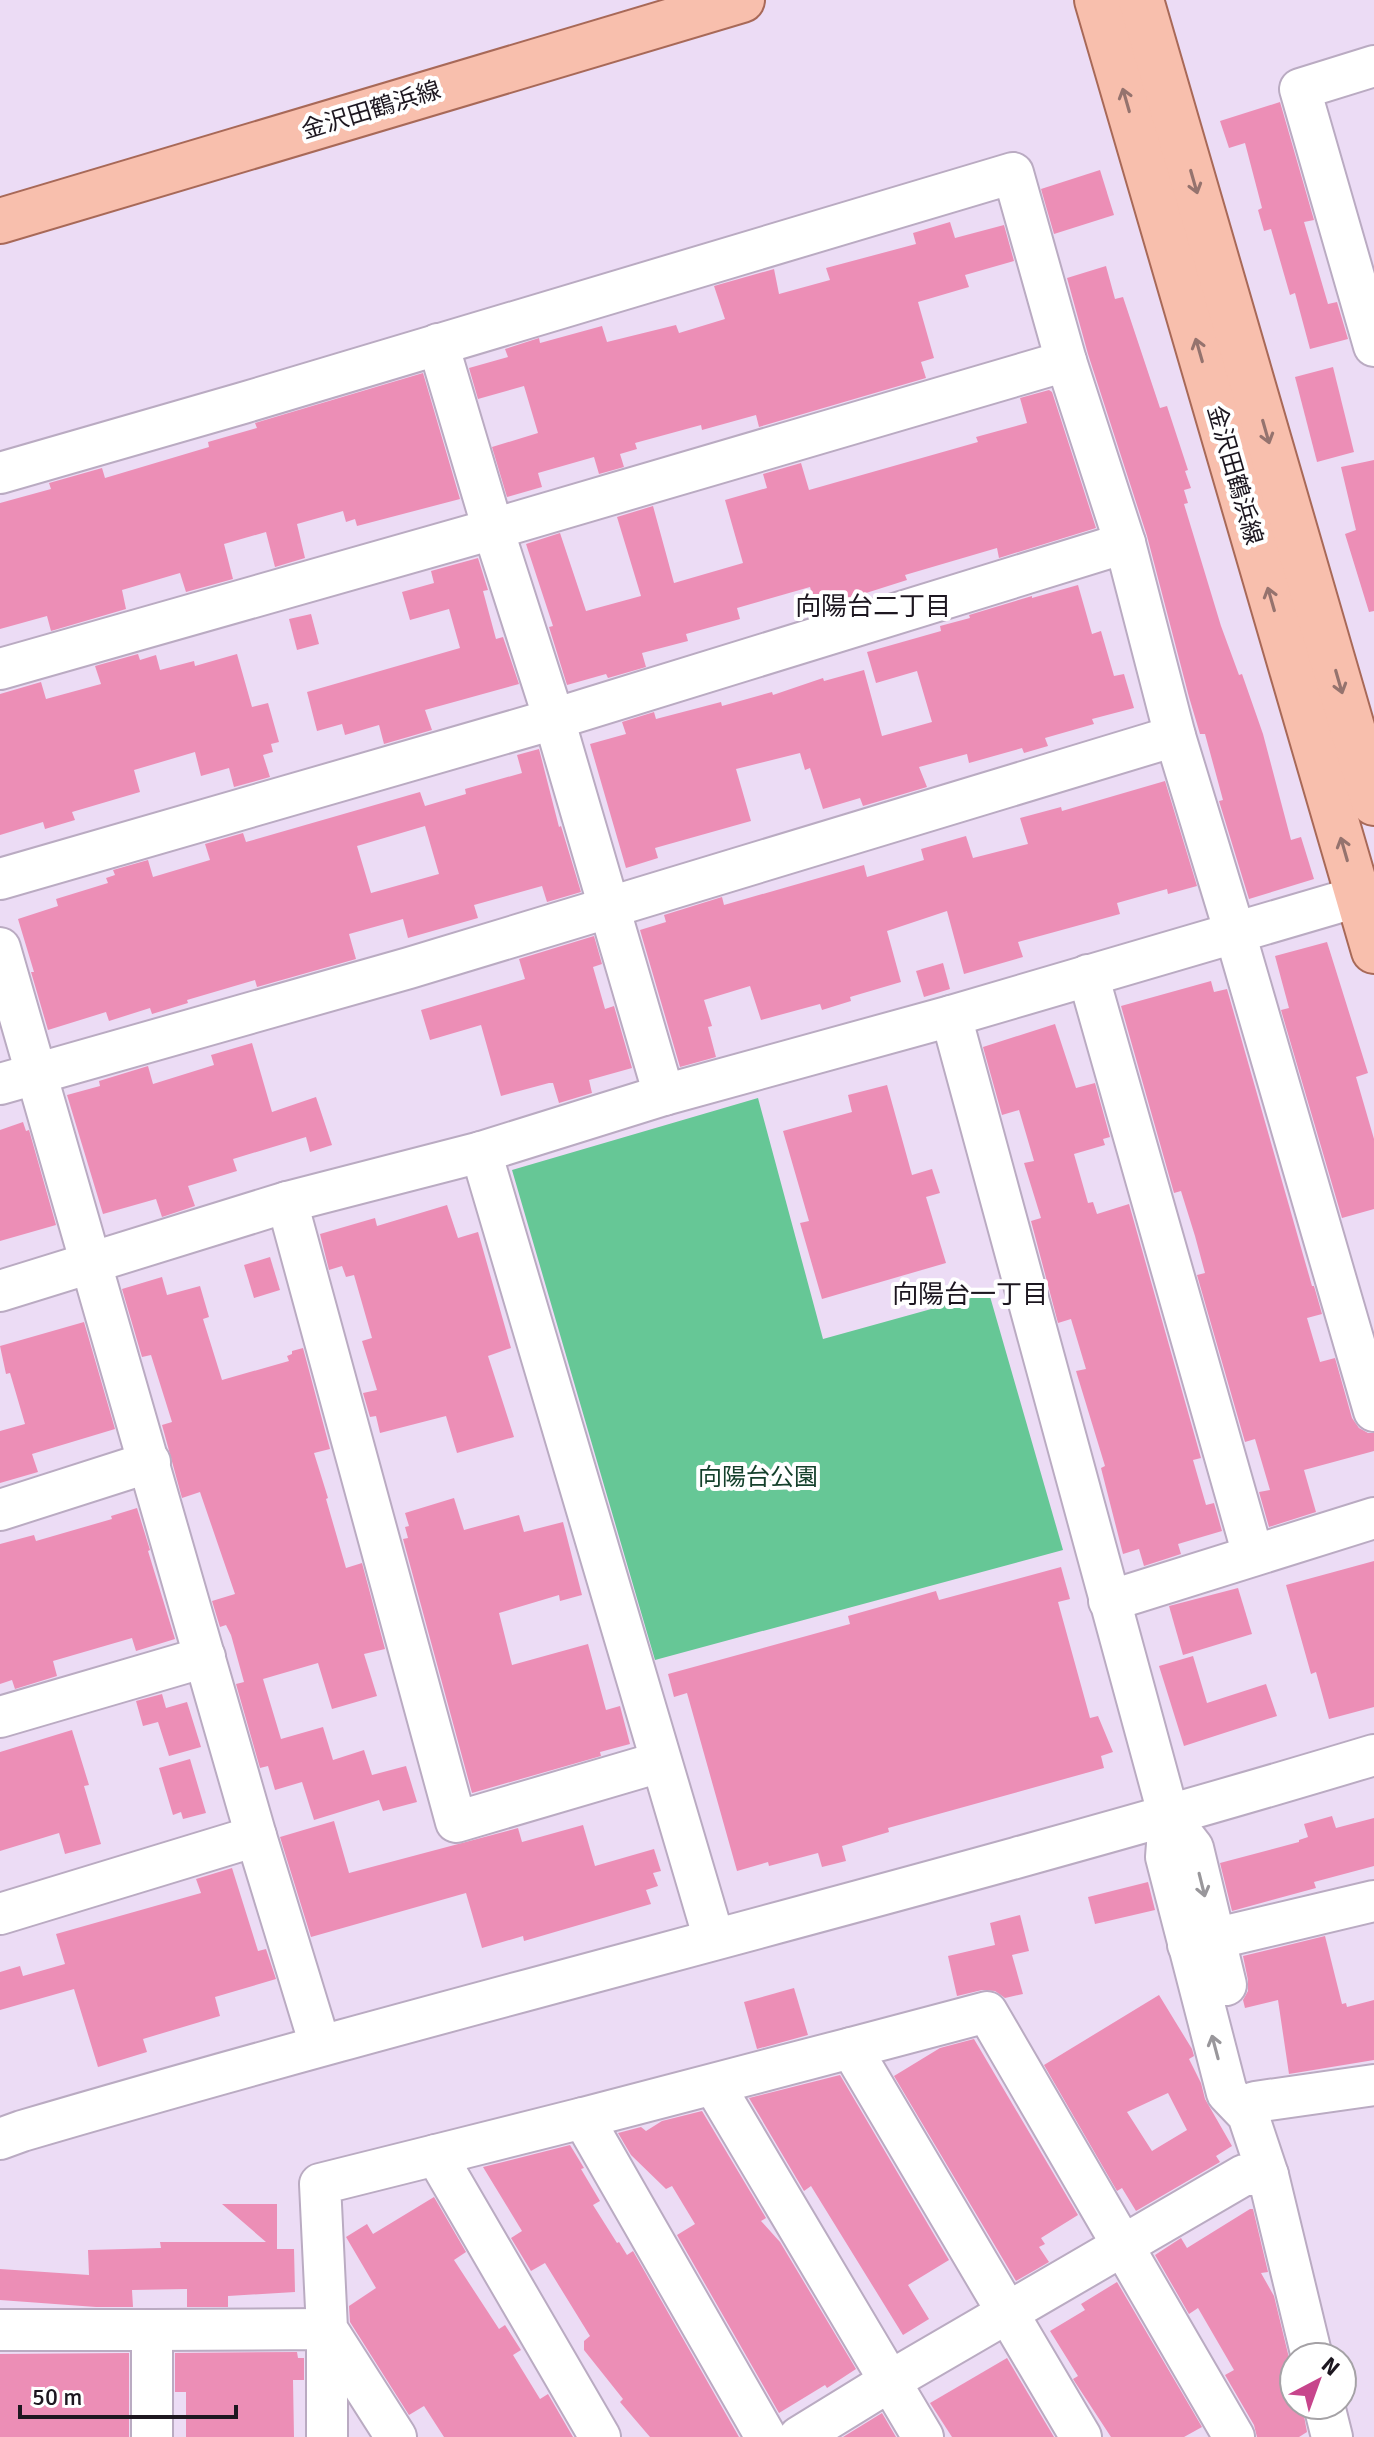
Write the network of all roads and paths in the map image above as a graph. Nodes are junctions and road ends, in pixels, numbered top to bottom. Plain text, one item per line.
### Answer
1 (742, 0) edge
2 (1097, 0) edge
3 (1141, 0) edge
4 (1374, 66) edge
5 (0, 221) edge
6 (438, 344) junction
7 (1374, 346) edge
8 (1066, 361) junction
9 (0, 473) edge
10 (493, 529) junction
11 (1125, 543) junction
12 (0, 669) edge
13 (554, 719) junction
14 (1175, 736) junction
15 (1374, 803) edge
16 (0, 879) edge
17 (1366, 894) edge
18 (609, 907) junction
19 (1235, 933) junction
20 (0, 948) edge
21 (1374, 951) edge
22 (1088, 975) junction
23 (951, 1016) junction
24 (18, 1079) edge
25 (664, 1095) junction
26 (481, 1152) junction
27 (287, 1202) junction
28 (91, 1264) junction
29 (0, 1291) edge
30 (1374, 1411) edge
31 (150, 1462) junction
32 (0, 1510) edge
33 (1374, 1518) edge
34 (1253, 1555) junction
35 (1109, 1601) junction
36 (205, 1657) junction
37 (0, 1717) edge
38 (1374, 1755) edge
39 (660, 1762) junction
40 (1169, 1817) junction
41 (256, 1836) junction
42 (1374, 1901) edge
43 (0, 1914) edge
44 (714, 1939) junction
45 (1201, 1942) junction
46 (320, 2045) junction
47 (851, 2048) junction
48 (714, 2085) junction
49 (1374, 2085) edge
50 (1251, 2108) junction
51 (583, 2118) junction
52 (0, 2139) edge
53 (436, 2155) junction
54 (1268, 2175) junction
55 (1124, 2246) junction
56 (1008, 2312) junction
57 (327, 2329) junction
58 (0, 2330) edge
59 (152, 2330) junction
60 (1308, 2341) edge
61 (890, 2381) junction
62 (152, 2437) edge
63 (327, 2437) edge
64 (396, 2437) edge
65 (600, 2437) edge
66 (766, 2437) edge
67 (799, 2437) edge
68 (923, 2437) edge
69 (1081, 2437) edge
70 (1234, 2437) edge

1 - 5 main road, 金沢田鶴浜線
17 -> 2 main road, 金沢田鶴浜線
3 -> 15 main road, 金沢田鶴浜線
4 - 7 street
6 - 8 street
6 - 9 street
6 - 10 street
8 - 10 street
8 - 11 street
10 - 12 street
10 - 13 street
11 - 13 street
11 - 14 street
13 - 16 street
13 - 18 street
14 - 18 street
14 - 19 street
17 - 19 street
17 - 21 main road, 金沢田鶴浜線
18 - 24 street
18 - 25 street
19 - 22 street
19 - 30 street
20 - 24 street
22 - 23 street
22 - 34 street
23 - 25 street
23 - 35 street
24 - 28 street
25 - 26 street
26 - 27 street
26 - 39 street
27 - 28 street
27 - 39 street
28 - 29 street
28 - 31 street
31 - 32 street
31 - 36 street
33 - 34 street
34 - 35 street
35 - 40 street
36 - 37 street
36 - 41 street
38 - 40 street
39 - 44 street
40 - 44 street
40 - 45 street
41 - 43 street
41 - 46 street
42 - 45 street
44 - 46 street
45 - 50 street
46 - 52 street
47 - 48 street
47 - 55 street
47 - 56 street
48 - 51 street
48 - 61 street
49 - 50 street
50 - 54 street
51 - 53 street
51 - 66 street
53 - 57 street
53 - 65 street
54 - 55 street
54 - 60 street
55 - 56 street
55 - 70 street
56 - 61 street
56 - 69 street
57 - 59 street
57 - 63 street
57 - 64 street
58 - 59 street
59 - 62 street
61 - 67 street
61 - 68 street

